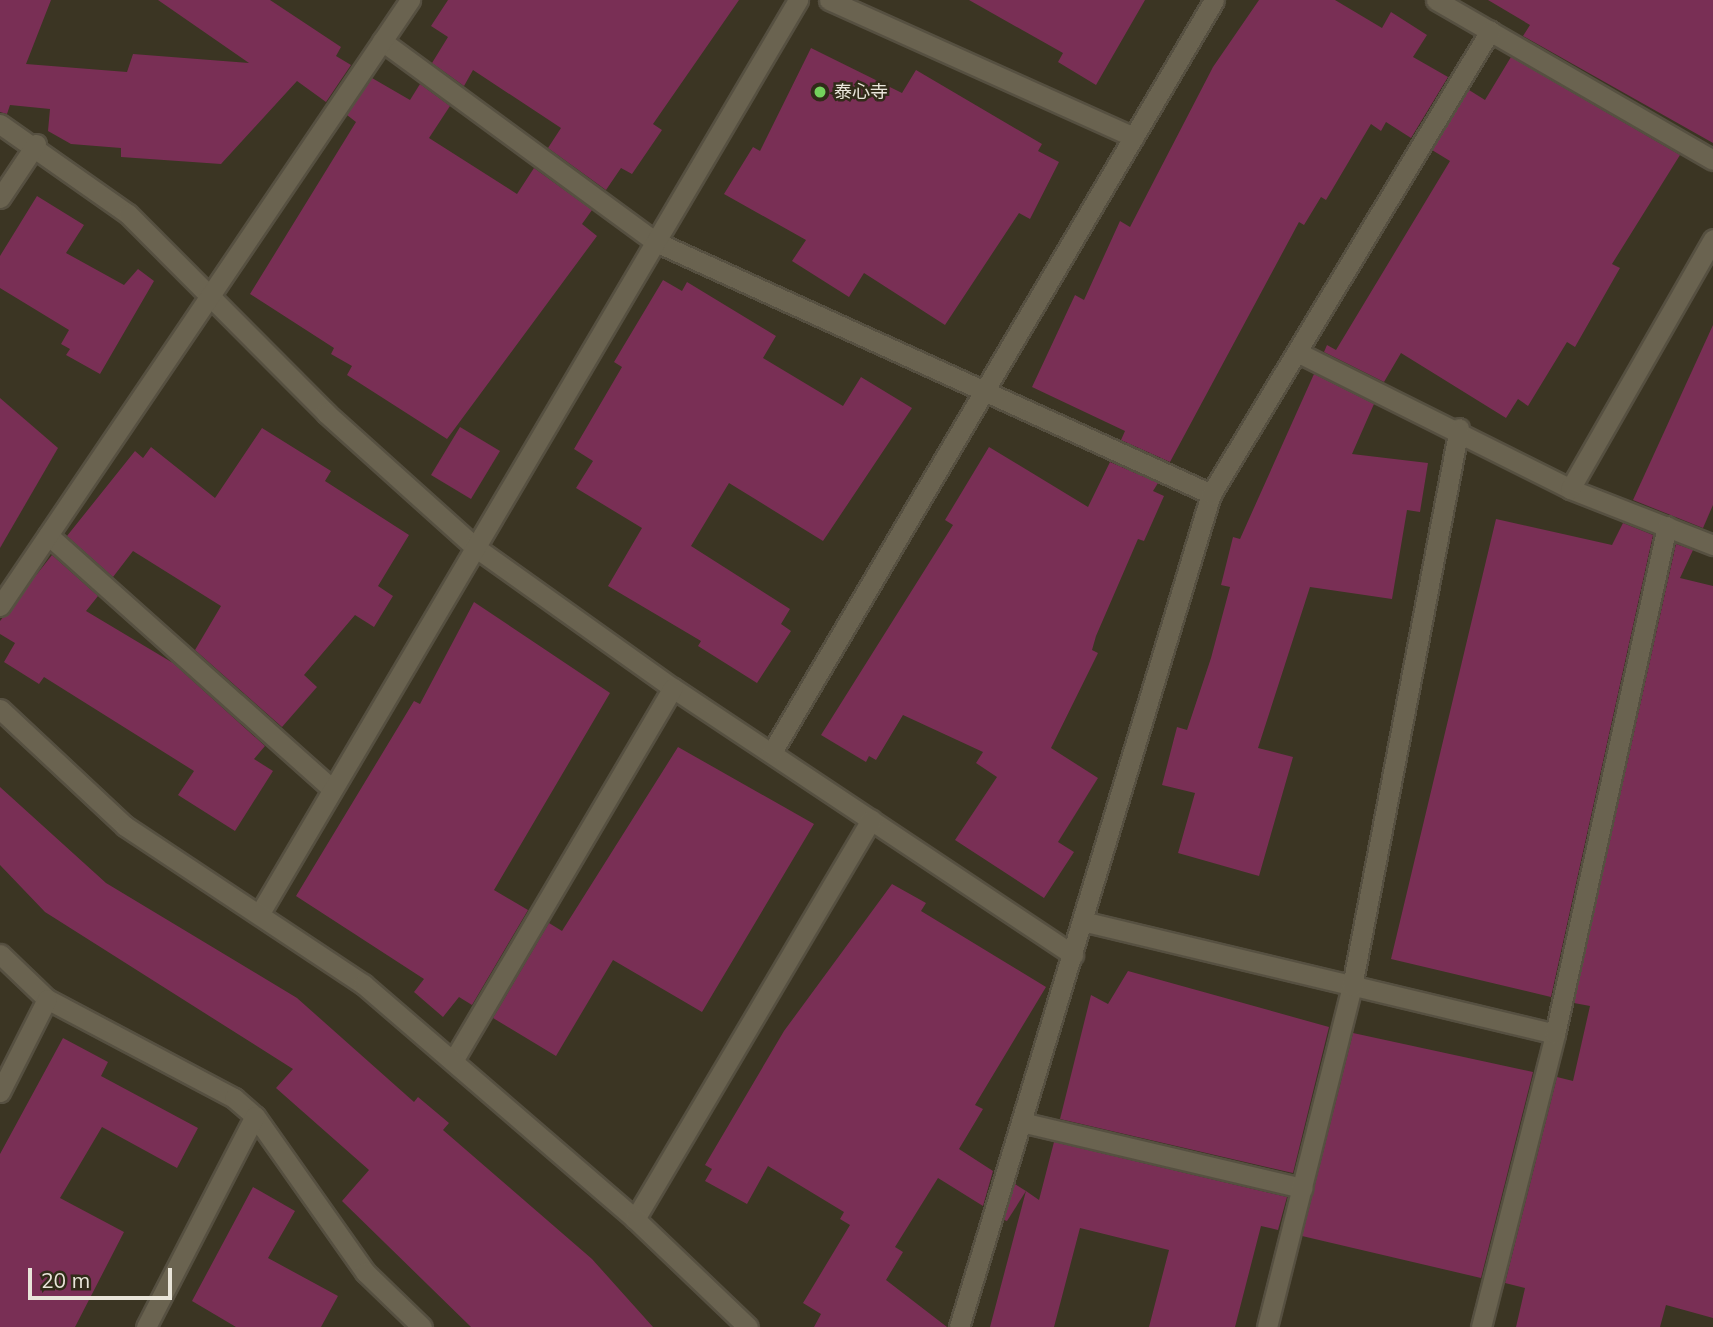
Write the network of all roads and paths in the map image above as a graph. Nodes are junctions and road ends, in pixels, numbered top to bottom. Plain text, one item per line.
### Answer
1 (410, 0) edge
2 (798, 0) edge
3 (829, 0) edge
4 (1214, 0) edge
5 (1436, 0) edge
6 (1490, 31) junction
7 (382, 41) junction
8 (0, 124) edge
9 (1134, 137) junction
10 (36, 144) junction
11 (1713, 159) edge
12 (0, 198) edge
13 (1713, 239) edge
14 (656, 242) junction
15 (210, 295) junction
16 (1297, 352) junction
17 (986, 388) junction
18 (1459, 428) junction
19 (1570, 489) junction
20 (1210, 494) junction
21 (1667, 526) junction
22 (48, 535) junction
23 (1713, 545) edge
24 (475, 547) junction
25 (0, 606) edge
26 (673, 688) junction
27 (0, 709) edge
28 (772, 752) junction
29 (332, 789) junction
30 (871, 820) junction
31 (260, 913) junction
32 (1086, 922) junction
33 (0, 954) edge
34 (1073, 955) junction
35 (1352, 986) junction
36 (47, 999) junction
37 (1555, 1034) junction
38 (453, 1061) junction
39 (0, 1092) edge
40 (255, 1116) junction
41 (1025, 1123) junction
42 (1303, 1188) junction
43 (635, 1219) junction
44 (146, 1327) edge
45 (422, 1327) edge
46 (748, 1327) edge
47 (959, 1327) edge
48 (1267, 1327) edge
49 (1481, 1327) edge

1 - 7 street
2 - 14 street
3 - 9 street
4 - 9 street
5 - 6 street
6 - 11 street
6 - 16 street
7 - 14 street
7 - 15 street
8 - 10 street
9 - 17 street
10 - 12 street
10 - 15 street
13 - 19 street
14 - 17 street
14 - 24 street
15 - 22 street
15 - 24 street
16 - 18 street
16 - 20 street
17 - 20 street
17 - 28 street
18 - 19 street
18 - 35 street
19 - 21 street
20 - 32 street
21 - 23 street
21 - 37 street
22 - 25 street
22 - 29 street
24 - 26 street
24 - 29 street
26 - 28 street
26 - 38 street
27 - 31 street
28 - 30 street
29 - 31 street
30 - 34 street
30 - 43 street
31 - 38 street
32 - 34 street
32 - 35 street
33 - 36 street
34 - 41 street
35 - 37 street
35 - 42 street
36 - 39 street
36 - 40 street
37 - 49 street
38 - 43 street
40 - 44 street
40 - 45 street
41 - 42 street
41 - 47 street
42 - 48 street
43 - 46 street

